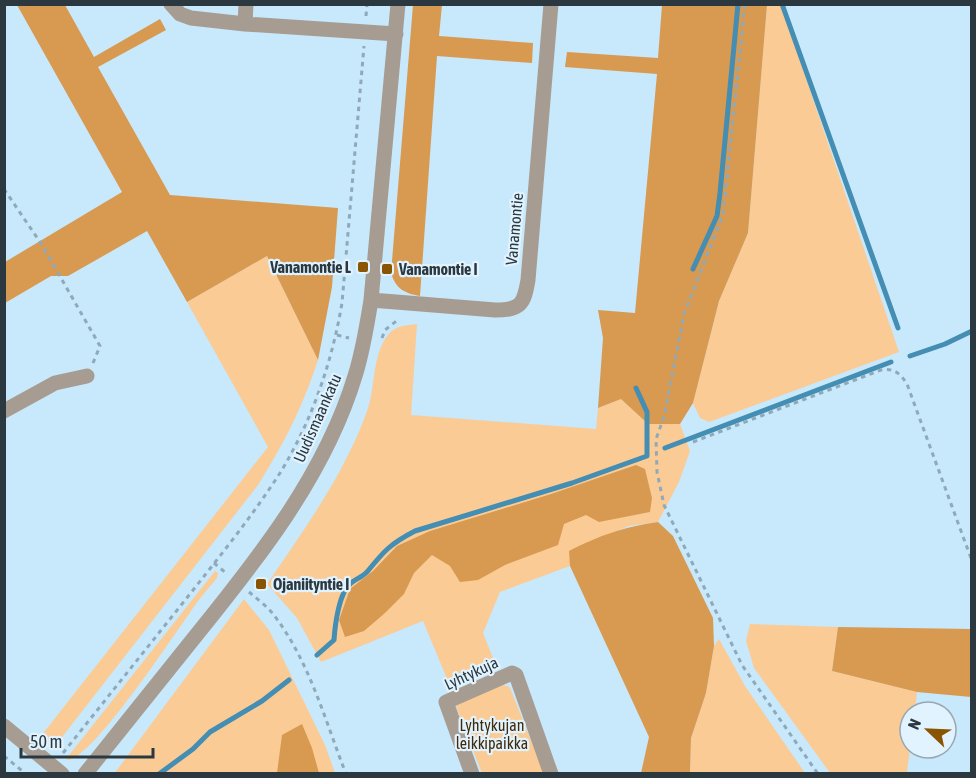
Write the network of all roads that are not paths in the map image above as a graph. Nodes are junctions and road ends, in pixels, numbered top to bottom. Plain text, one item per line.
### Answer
1 (171, 4) edge
2 (246, 4) edge
3 (398, 4) edge
4 (551, 4) edge
5 (245, 24) junction
6 (396, 34) junction
7 (371, 300) junction
8 (87, 376) road end
9 (4, 411) edge
10 (4, 726) edge
11 (62, 774) edge
12 (85, 774) edge
13 (472, 774) edge
14 (551, 774) edge

1 - 5 street
2 - 5 street
3 - 6 street, Uudismaankatu
4 - 7 street, Vanamontie
5 - 6 street
6 - 7 street, Uudismaankatu
7 - 12 street, Uudismaankatu
8 - 9 street
10 - 11 street
13 - 14 street, Lyhtykuja

